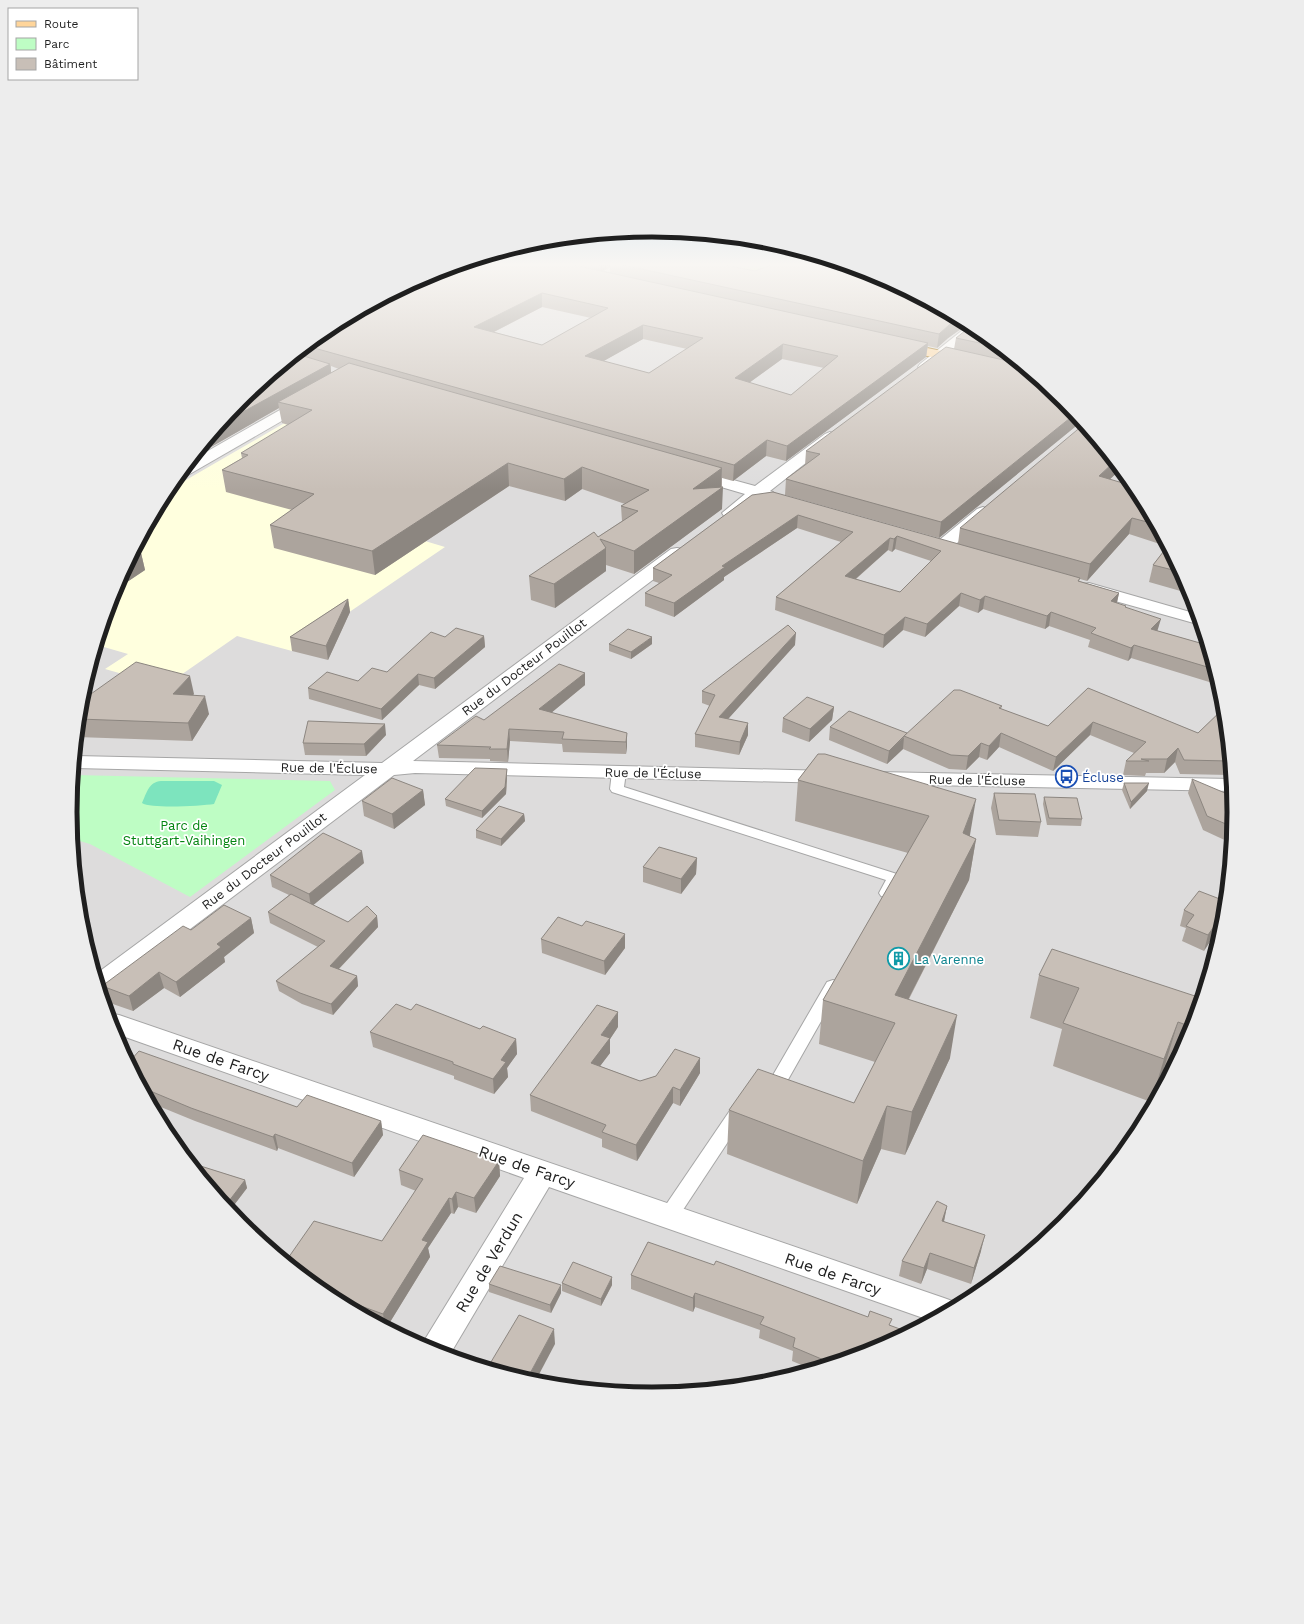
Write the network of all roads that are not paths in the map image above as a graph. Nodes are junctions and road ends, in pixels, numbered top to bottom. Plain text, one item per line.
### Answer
1 (888, 339) edge
2 (960, 339) edge
3 (944, 352) junction
4 (976, 359) edge
5 (915, 374) edge
6 (319, 393) edge
7 (841, 429) edge
8 (194, 465) edge
9 (680, 471) edge
10 (757, 492) junction
11 (779, 499) edge
12 (996, 501) edge
13 (715, 524) edge
14 (690, 543) edge
15 (965, 552) edge
16 (1071, 583) edge
17 (1193, 618) edge
18 (79, 762) edge
19 (388, 769) junction
20 (619, 772) junction
21 (1226, 785) edge
22 (879, 905) edge
23 (841, 972) edge
24 (103, 982) edge
25 (118, 1025) edge
26 (543, 1172) junction
27 (668, 1217) junction
28 (939, 1310) edge
29 (438, 1345) edge

1 - 3 main road
2 - 3 street
3 - 4 main road
3 - 5 street
6 - 8 street
7 - 10 street
9 - 10 street
10 - 11 street
10 - 13 street
12 - 15 street
14 - 19 street, Rue du Docteur Pouillot
16 - 17 street
18 - 19 street, Rue de l'Écluse
19 - 20 street, Rue de l'Écluse
19 - 24 street, Rue du Docteur Pouillot
20 - 21 street, Rue de l'Écluse
20 - 22 lane
23 - 27 lane
25 - 26 street, Rue de Farcy
26 - 27 street, Rue de Farcy
26 - 29 street, Rue de Verdun
27 - 28 street, Rue de Farcy

